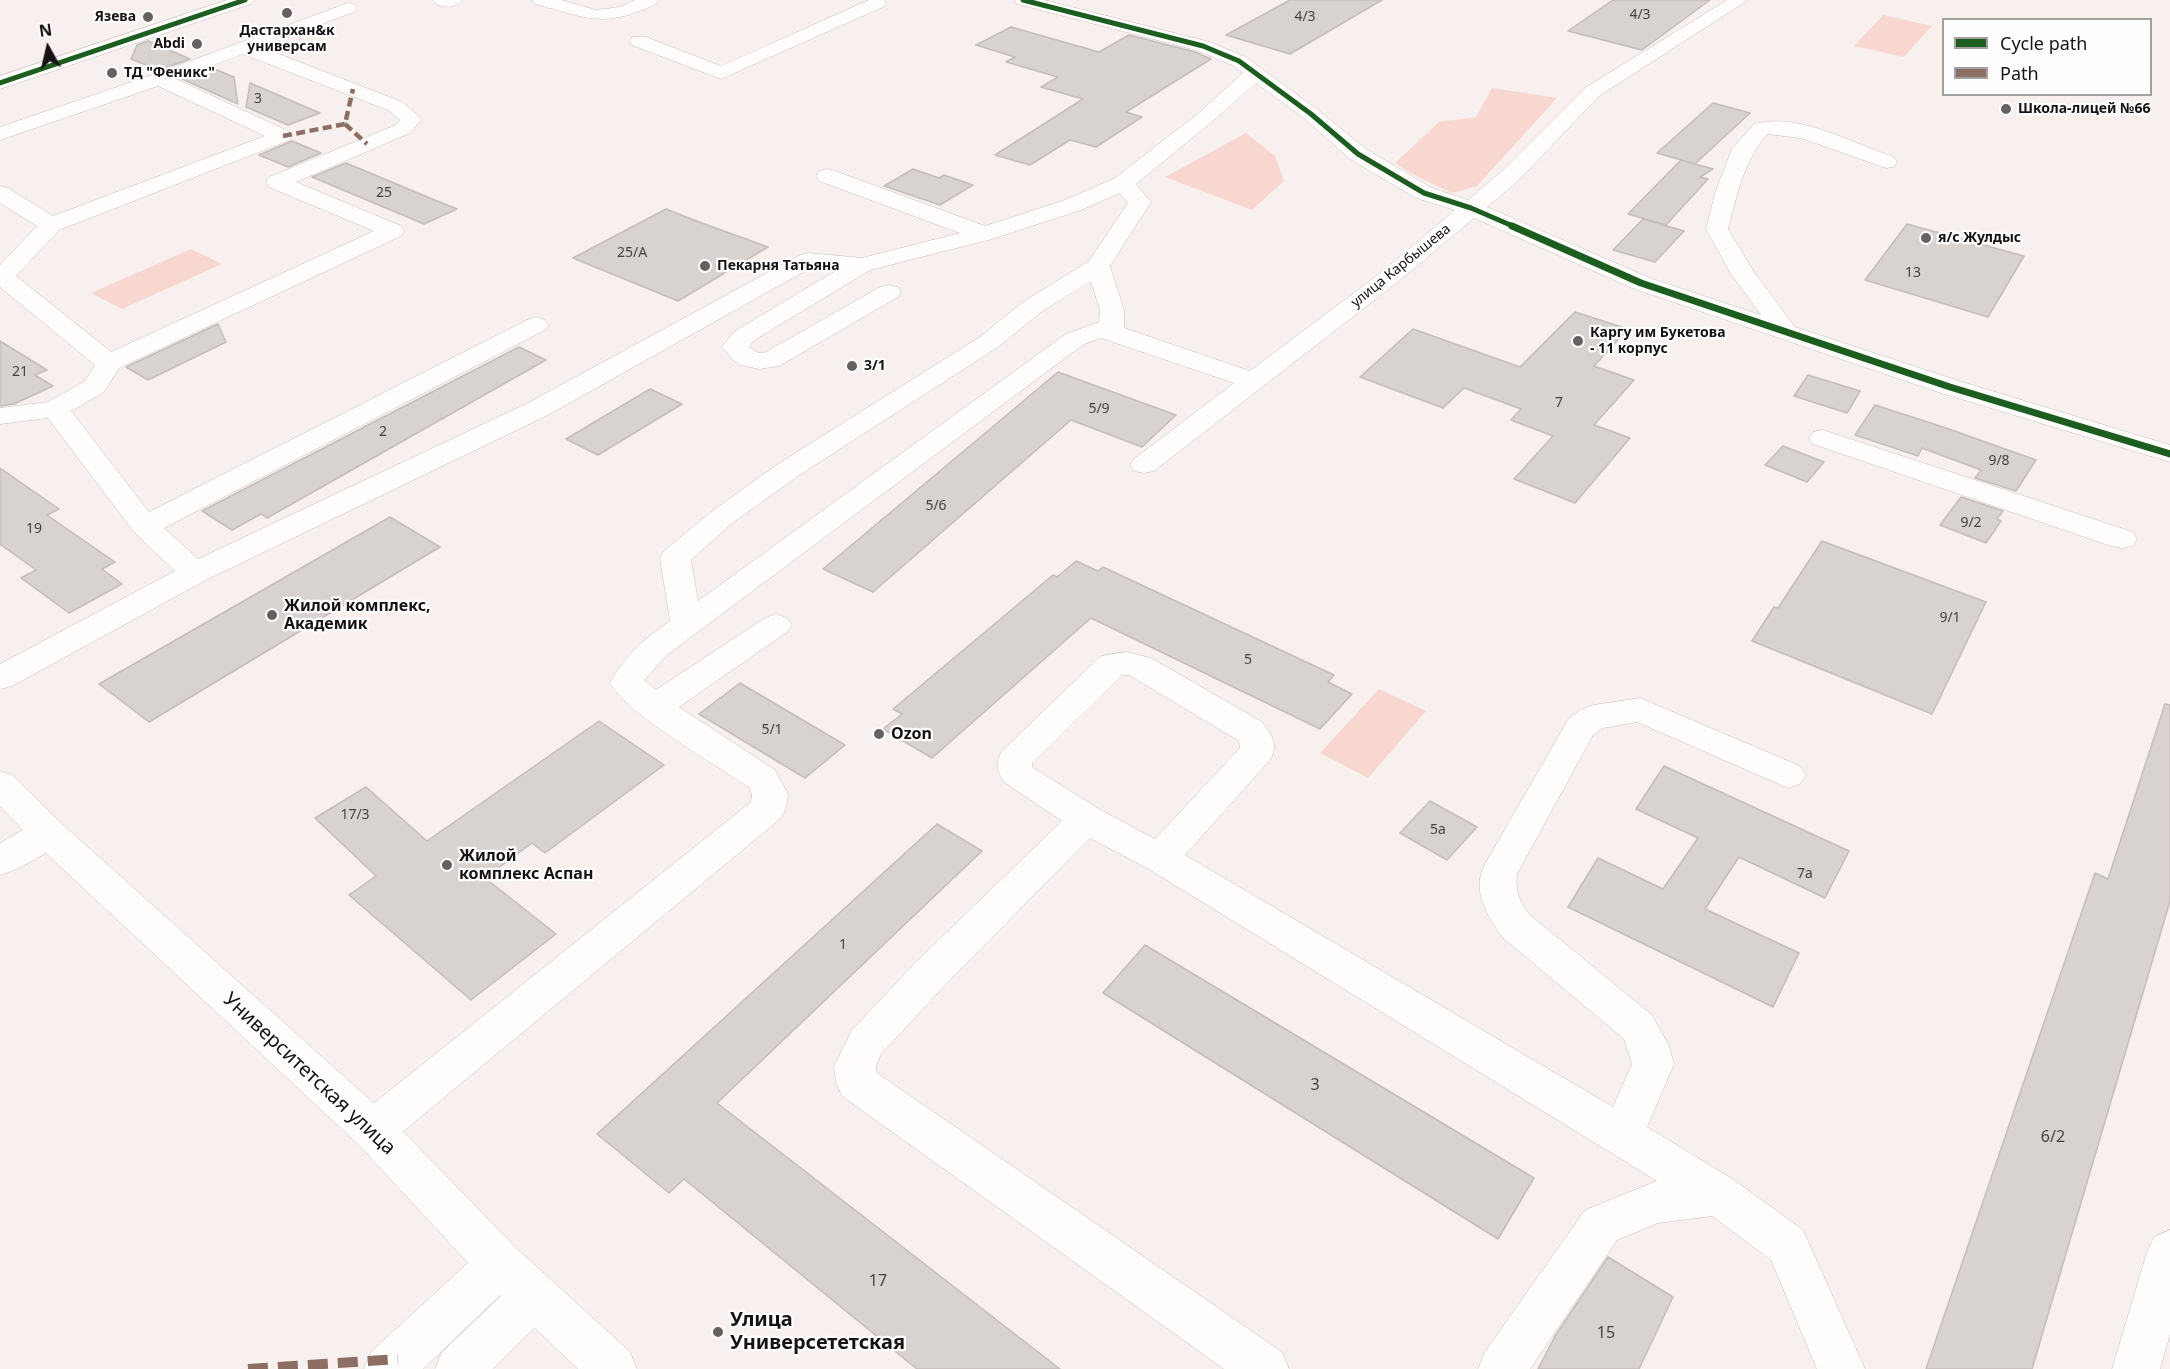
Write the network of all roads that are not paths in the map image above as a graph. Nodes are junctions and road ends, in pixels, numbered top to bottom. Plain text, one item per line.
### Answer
1 (245, 0) edge
2 (330, 0) edge
3 (441, 0) edge
4 (453, 0) edge
5 (541, 0) edge
6 (650, 0) edge
7 (867, 0) edge
8 (1023, 0) edge
9 (1739, 0) edge
10 (639, 41) dead end
11 (243, 47) junction
12 (1256, 72) junction
13 (159, 79) junction
14 (0, 83) edge
15 (0, 134) edge
16 (1886, 162) dead end
17 (826, 177) dead end
18 (1123, 183) junction
19 (0, 194) edge
20 (1471, 208) junction
21 (51, 225) junction
22 (984, 234) junction
23 (862, 266) junction
24 (1098, 266) junction
25 (888, 292) dead end
26 (536, 325) dead end
27 (1785, 330) junction
28 (1111, 332) junction
29 (109, 363) junction
30 (1254, 381) junction
31 (55, 409) junction
32 (0, 416) edge
33 (1823, 438) dead end
34 (2170, 454) edge
35 (1144, 465) dead end
36 (144, 526) junction
37 (2122, 539) dead end
38 (195, 573) junction
39 (686, 625) junction
40 (776, 625) dead end
41 (0, 678) edge
42 (656, 708) junction
43 (1788, 775) dead end
44 (0, 783) edge
45 (1086, 819) junction
46 (48, 833) junction
47 (1160, 858) junction
48 (0, 861) edge
49 (373, 1130) junction
50 (1622, 1136) junction
51 (1718, 1195) junction
52 (2170, 1252) edge
53 (500, 1264) junction
54 (534, 1296) junction
55 (388, 1369) edge
56 (459, 1369) edge
57 (613, 1369) edge
58 (1265, 1369) edge
59 (1502, 1369) edge
60 (1841, 1369) edge
61 (2136, 1369) edge

1 - 14 street
2 - 11 street
3 - 4 street
5 - 6 street
7 - 10 street
8 - 12 street
9 - 20 street, улица Карбышева
11 - 13 street
11 - 29 street
12 - 18 street
12 - 20 street
13 - 15 street
13 - 21 street
16 - 27 street
17 - 22 street
18 - 22 street
18 - 24 street
19 - 21 street
20 - 27 street
20 - 30 street, улица Карбышева
21 - 29 street
22 - 23 street
23 - 25 street
23 - 38 street
24 - 28 street
24 - 39 street
26 - 36 street
27 - 34 street
28 - 30 street
28 - 39 street
29 - 31 street
30 - 35 street, улица Карбышева
31 - 32 street
31 - 36 street
33 - 37 street
36 - 38 street
38 - 41 street
39 - 42 street
40 - 42 street
42 - 49 street
43 - 50 street
44 - 46 street, Университетская улица
45 - 47 street
45 - 47 street
45 - 58 street
46 - 48 street
46 - 49 street, Университетская улица
47 - 50 street
49 - 53 street, Университетская улица
50 - 51 street
51 - 59 street
51 - 60 street
52 - 61 street
53 - 54 street, Университетская улица
53 - 55 street
54 - 56 street
54 - 57 street, Университетская улица

